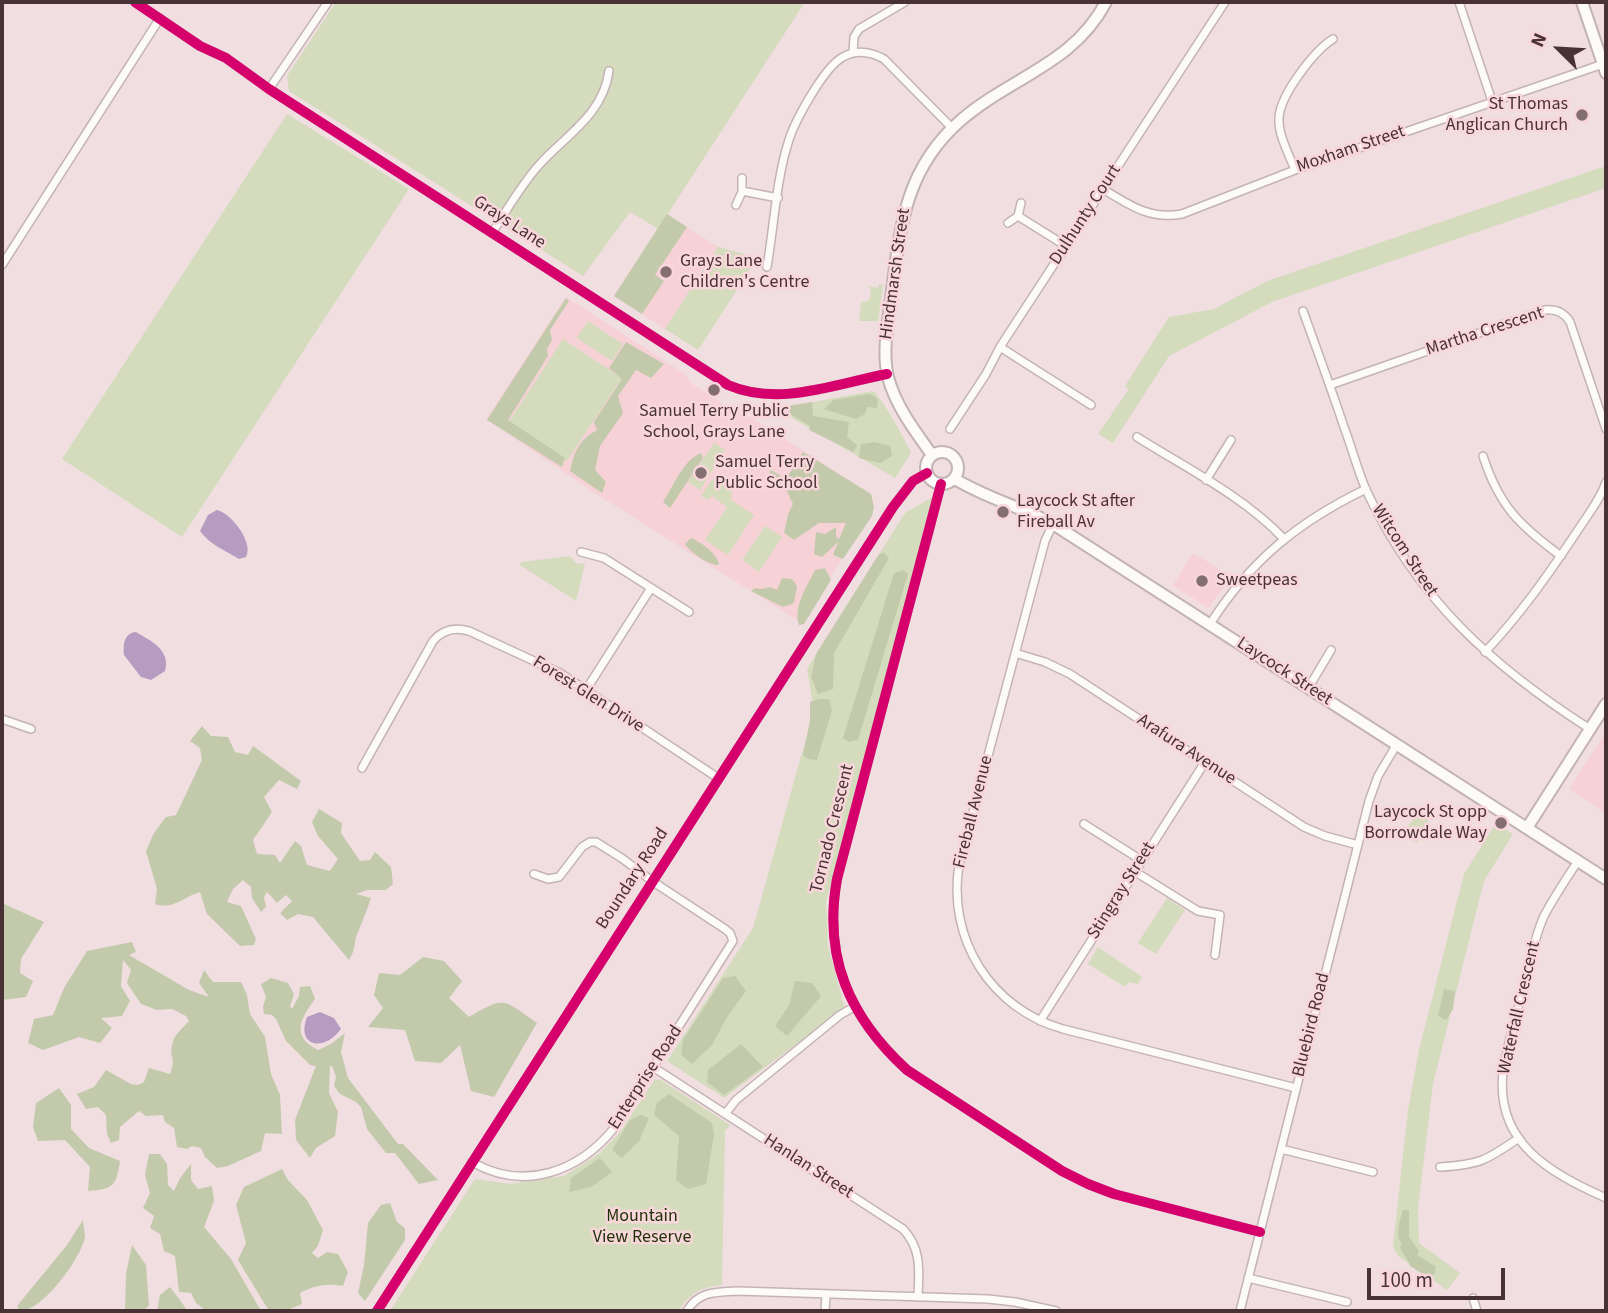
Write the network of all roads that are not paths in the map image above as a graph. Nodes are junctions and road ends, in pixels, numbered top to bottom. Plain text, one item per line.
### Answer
1 (135, 2) edge
2 (328, 2) edge
3 (905, 2) edge
4 (1106, 2) edge
5 (1225, 2) edge
6 (1459, 2) edge
7 (1581, 2) edge
8 (160, 18) junction
9 (1334, 40) dead end
10 (853, 53) junction
11 (1605, 69) edge
12 (609, 71) dead end
13 (269, 89) junction
14 (1492, 100) junction
15 (952, 128) junction
16 (1295, 170) junction
17 (741, 178) dead end
18 (1103, 189) junction
19 (742, 191) junction
20 (778, 198) junction
21 (1021, 203) dead end
22 (736, 205) dead end
23 (1018, 216) junction
24 (1008, 223) dead end
25 (492, 233) junction
26 (1066, 246) junction
27 (2, 265) edge
28 (767, 267) dead end
29 (1303, 311) dead end
30 (1000, 347) junction
31 (887, 374) junction
32 (1329, 385) junction
33 (1091, 405) dead end
34 (950, 429) dead end
35 (1606, 429) edge
36 (1137, 437) dead end
37 (1231, 440) dead end
38 (932, 456) junction
39 (1483, 456) dead end
40 (927, 472) junction
41 (954, 479) junction
42 (1206, 480) junction
43 (1606, 482) edge
44 (941, 484) junction
45 (1366, 489) junction
46 (1053, 524) junction
47 (1283, 538) junction
48 (580, 551) dead end
49 (1561, 556) junction
50 (652, 588) junction
51 (689, 612) dead end
52 (1210, 624) junction
53 (1331, 650) dead end
54 (1485, 652) junction
55 (1015, 653) junction
56 (1308, 687) junction
57 (586, 690) junction
58 (1606, 704) edge
59 (2, 719) edge
60 (31, 729) dead end
61 (1590, 729) junction
62 (1397, 744) junction
63 (1205, 762) junction
64 (362, 768) dead end
65 (718, 778) junction
66 (1084, 824) dead end
67 (1527, 828) junction
68 (1358, 845) junction
69 (1141, 860) junction
70 (1578, 861) junction
71 (1134, 871) junction
72 (534, 874) dead end
73 (1606, 879) edge
74 (652, 881) junction
75 (1215, 955) dead end
76 (853, 1007) junction
77 (1040, 1021) junction
78 (653, 1067) junction
79 (1296, 1088) junction
80 (725, 1114) junction
81 (1518, 1138) junction
82 (1281, 1149) junction
83 (472, 1162) junction
84 (1440, 1167) dead end
85 (1373, 1172) dead end
86 (1606, 1198) edge
87 (1260, 1232) junction
88 (1248, 1278) junction
89 (826, 1295) junction
90 (918, 1297) junction
91 (1473, 1298) dead end
92 (1347, 1302) dead end
93 (377, 1311) edge
94 (687, 1311) edge
95 (825, 1311) edge
96 (1056, 1311) edge
97 (1240, 1311) edge
98 (1477, 1311) edge

1 - 8 street, Grays Lane
2 - 13 street
3 - 10 street
4 - 15 street, Hindmarsh Street
5 - 18 street, Dulhunty Court
6 - 14 street
7 - 11 street
8 - 13 street, Grays Lane
8 - 27 street
9 - 16 street
10 - 15 street
10 - 20 street
11 - 14 street, Moxham Street
12 - 25 street
13 - 25 street, Grays Lane
14 - 16 street, Moxham Street
15 - 31 street, Hindmarsh Street
16 - 18 street, Moxham Street
17 - 19 street
18 - 26 street, Dulhunty Court
19 - 20 street
19 - 22 street
20 - 28 street
21 - 23 street
23 - 24 street
23 - 26 street
25 - 31 street, Grays Lane
26 - 30 street, Dulhunty Court
29 - 32 street, Witcom Street
30 - 33 street
30 - 34 street, Dulhunty Court
31 - 38 street, Hindmarsh Street
32 - 35 street, Martha Crescent
32 - 45 street, Witcom Street
36 - 42 street
37 - 42 street
38 - 40 street
38 - 41 street
39 - 49 street
40 - 44 street
40 - 65 street, Boundary Road
41 - 44 street
41 - 46 street, Laycock Street
42 - 47 street
43 - 49 street
44 - 76 street, Tornado Crescent
45 - 47 street
45 - 54 street, Witcom Street
46 - 52 street, Laycock Street
46 - 55 street, Fireball Avenue
47 - 52 street
48 - 50 street
49 - 54 street
50 - 51 street
50 - 57 street
52 - 56 street, Laycock Street
53 - 56 street
54 - 61 street, Witcom Street
55 - 63 street, Arafura Avenue
55 - 77 street, Fireball Avenue
56 - 62 street, Laycock Street
57 - 64 street, Forest Glen Drive
57 - 65 street, Forest Glen Drive
58 - 61 street
59 - 60 street
61 - 67 street
62 - 67 street, Laycock Street
62 - 68 street, Bluebird Road
63 - 68 street, Arafura Avenue
63 - 69 street, Stingray Street
65 - 74 street, Boundary Road
66 - 69 street
67 - 70 street, Laycock Street
68 - 79 street, Bluebird Road
69 - 71 street, Stingray Street
70 - 73 street, Laycock Street
70 - 81 street, Waterfall Crescent
71 - 75 street
71 - 77 street, Stingray Street
72 - 74 street
74 - 78 street, Enterprise Road
74 - 83 street, Boundary Road
76 - 80 street
76 - 87 street, Tornado Crescent
77 - 79 street, Fireball Avenue
78 - 80 street, Hanlan Street
78 - 83 street, Enterprise Road
79 - 82 street, Bluebird Road
80 - 90 street, Hanlan Street
81 - 84 street
81 - 86 street, Waterfall Crescent
82 - 85 street
82 - 87 street, Bluebird Road
83 - 93 street, Boundary Road
87 - 88 street, Bluebird Road
88 - 92 street
88 - 97 street, Bluebird Road
89 - 90 street
89 - 94 street
89 - 95 street
90 - 96 street
91 - 98 street

